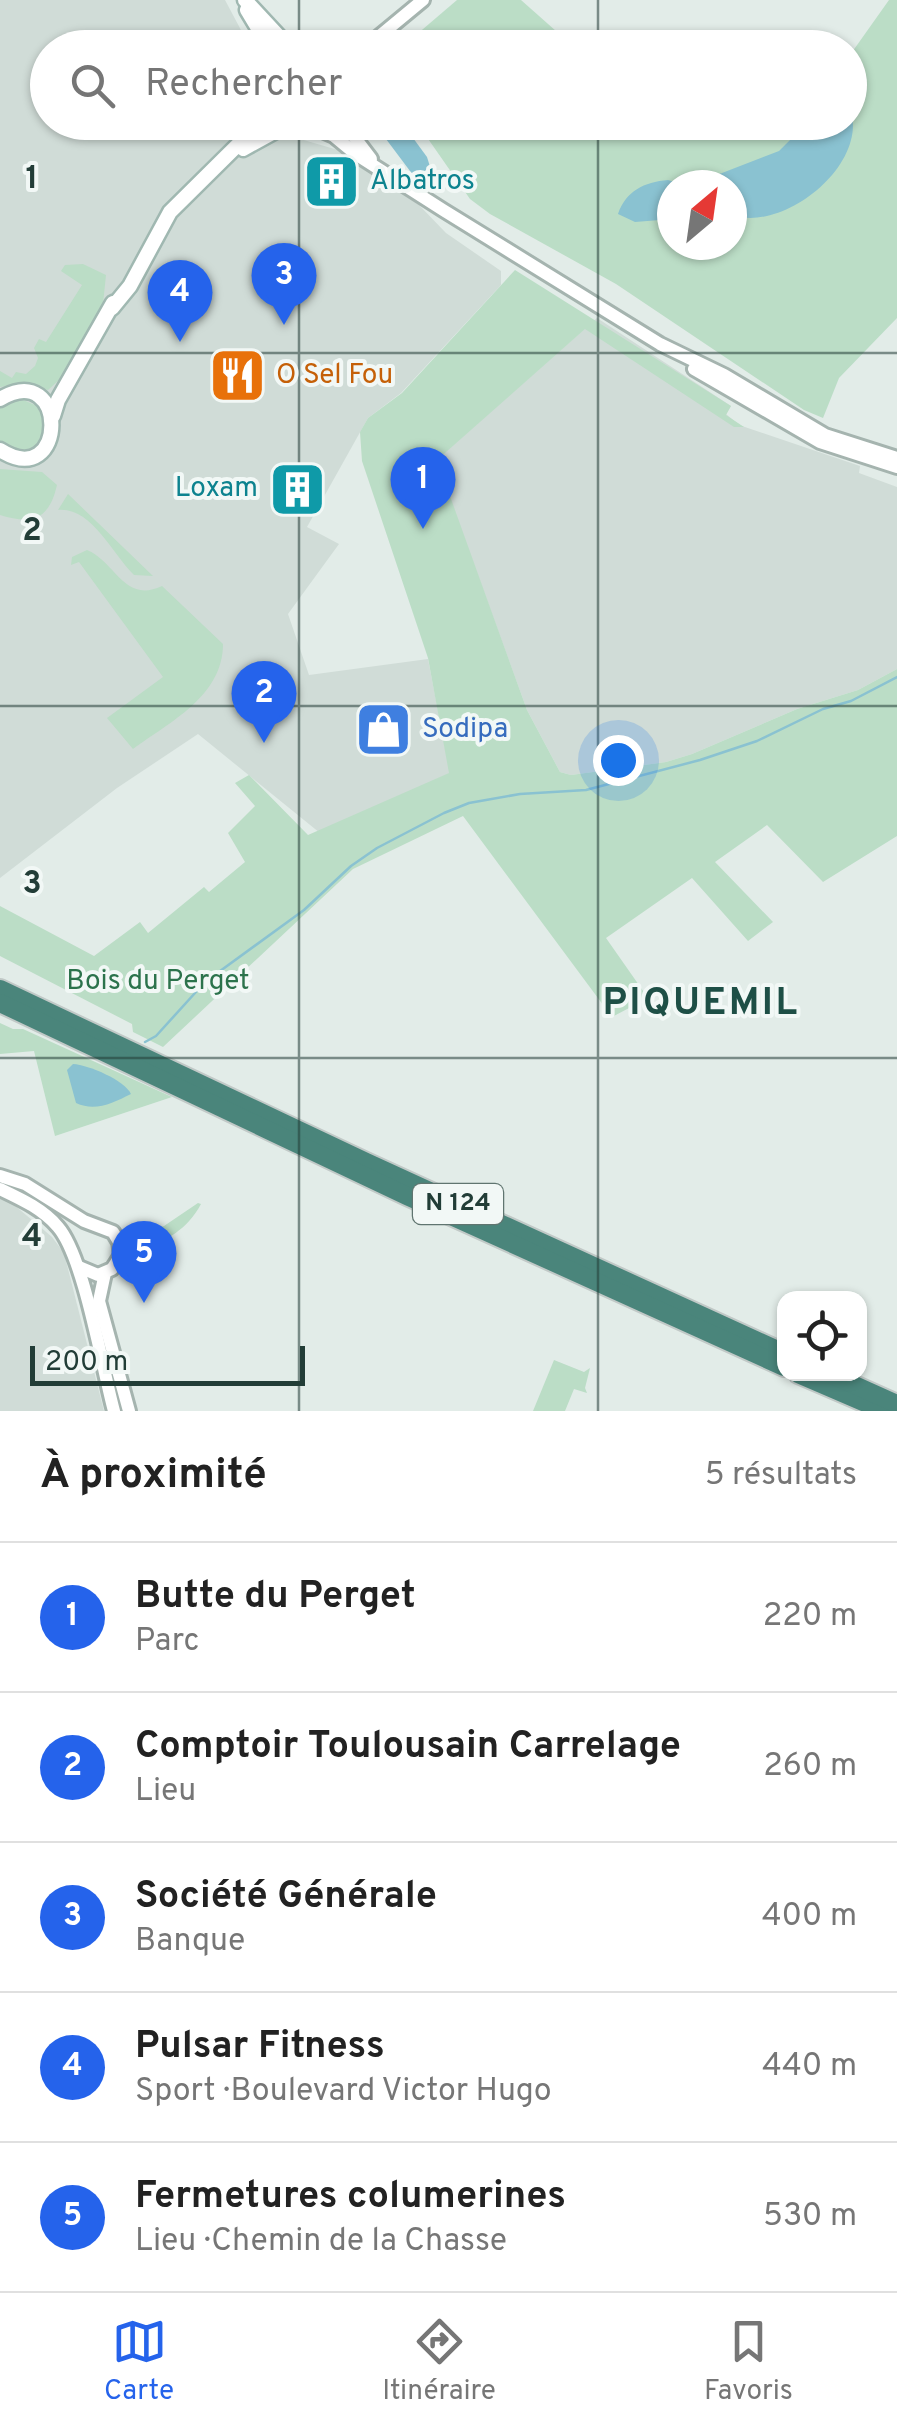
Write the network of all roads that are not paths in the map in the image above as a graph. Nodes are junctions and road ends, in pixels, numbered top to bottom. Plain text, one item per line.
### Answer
1 (245, 0) edge
2 (423, 0) edge
3 (261, 30) edge
4 (271, 30) edge
5 (386, 30) edge
6 (242, 140) edge
7 (257, 140) edge
8 (335, 140) edge
9 (356, 140) edge
10 (375, 166) junction
11 (209, 172) junction
12 (660, 344) junction
13 (67, 384) junction
14 (0, 399) edge
15 (40, 399) junction
16 (52, 416) junction
17 (1, 453) edge
18 (897, 458) edge
19 (897, 468) edge
20 (0, 976) edge
21 (0, 989) edge
22 (0, 1003) edge
23 (134, 1052) junction
24 (0, 1176) edge
25 (0, 1189) edge
26 (96, 1226) junction
27 (73, 1252) junction
28 (79, 1267) junction
29 (106, 1274) junction
30 (777, 1349) edge
31 (777, 1365) edge
32 (814, 1381) edge
33 (846, 1381) edge
34 (897, 1404) edge
35 (114, 1411) edge
36 (129, 1411) edge
37 (884, 1411) edge

1 - 3 main road
1 - 4 main road
2 - 5 street
6 - 11 main road
7 - 11 main road
8 - 10 street
9 - 10 street
10 - 12 street
11 - 13 main road
12 - 18 street
12 - 19 street
13 - 15 main road
13 - 16 main road
14 - 15 main road
15 - 16 main road
16 - 17 main road
20 - 23 highway
21 - 23 highway, N 124
22 - 31 highway, N 124
23 - 30 highway, N 124
24 - 26 street
25 - 27 street
26 - 27 street
26 - 29 street
27 - 28 street
28 - 29 street
28 - 35 street
29 - 36 street
32 - 37 highway
33 - 34 highway

